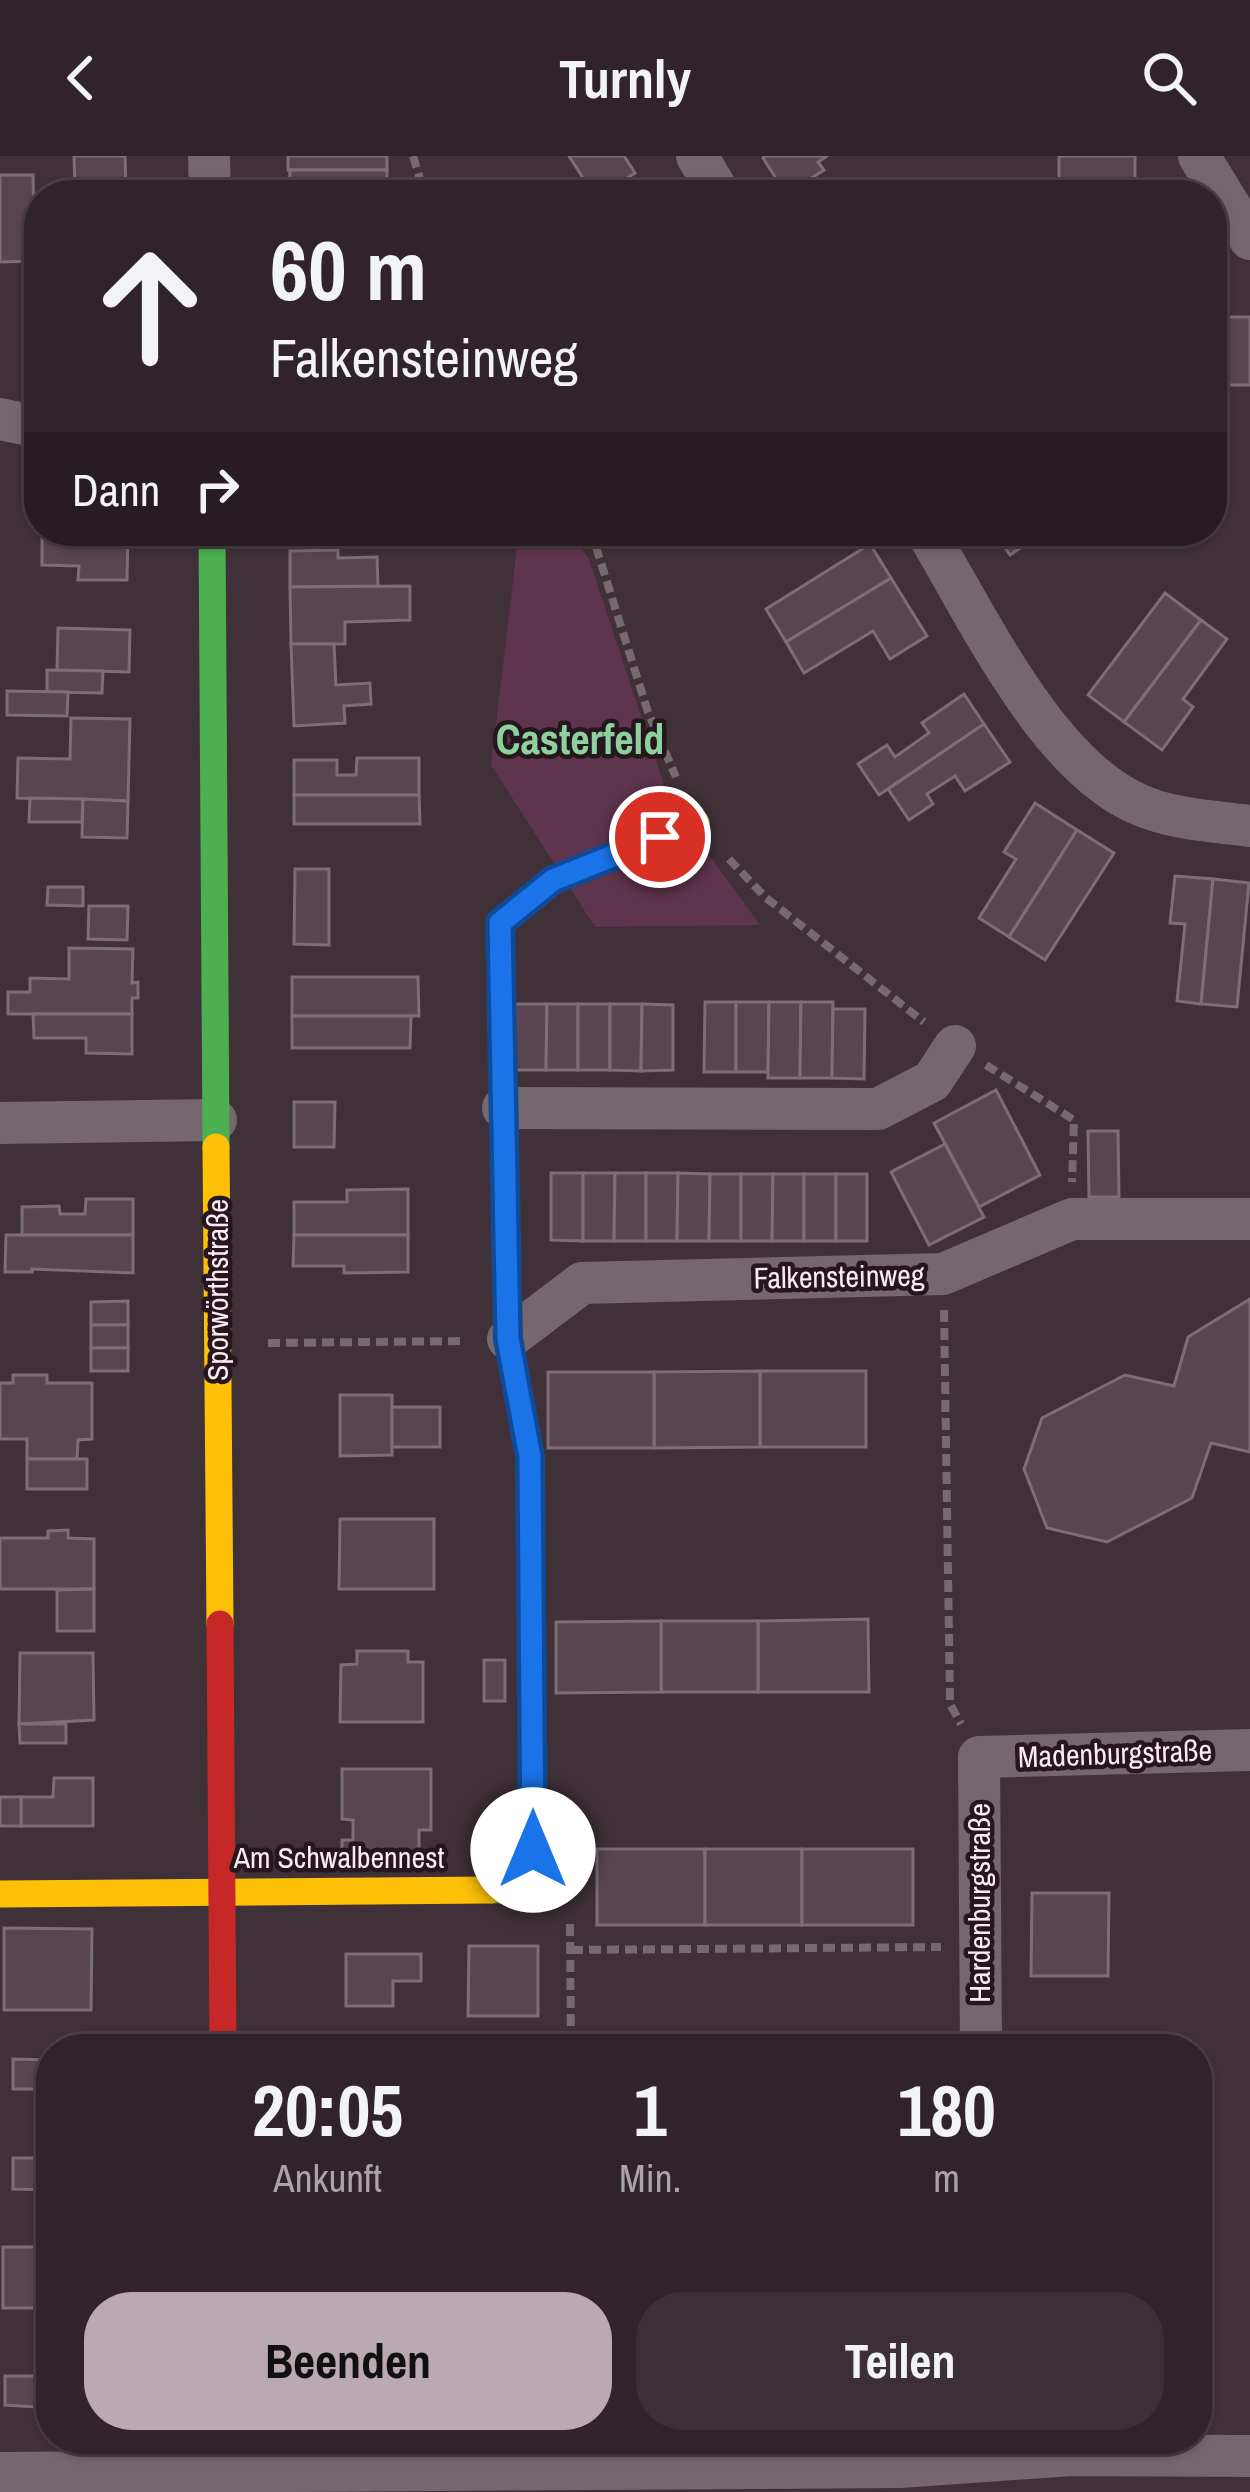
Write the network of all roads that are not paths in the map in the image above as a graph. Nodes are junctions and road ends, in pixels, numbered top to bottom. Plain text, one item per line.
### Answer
1 (1227, 202) edge
2 (1250, 239) edge
3 (212, 546) edge
4 (935, 546) edge
5 (696, 823) road end
6 (1250, 826) edge
7 (955, 1046) road end
8 (503, 1108) junction
9 (216, 1120) junction
10 (0, 1123) edge
11 (1250, 1219) edge
12 (508, 1339) junction
13 (1250, 1750) edge
14 (979, 1757) joint
15 (222, 1892) junction
16 (0, 1894) edge
17 (223, 2034) edge
18 (982, 2034) edge
19 (1250, 2456) edge
20 (984, 2464) edge
21 (226, 2467) edge
22 (0, 2473) edge

1 - 2 street
3 - 9 street, Sporwörthstraße
4 - 6 street
5 - 8 street
7 - 8 street
8 - 12 street
9 - 10 street
9 - 15 street, Sporwörthstraße
11 - 12 street, Falkensteinweg
12 - 15 street, Am Schwalbennest
13 - 14 street, Madenburgstraße
14 - 18 street, Hardenburgstraße
15 - 16 street, Am Schwalbennest
15 - 17 street, Sporwörthstraße
19 - 20 street
20 - 21 street
21 - 22 street

